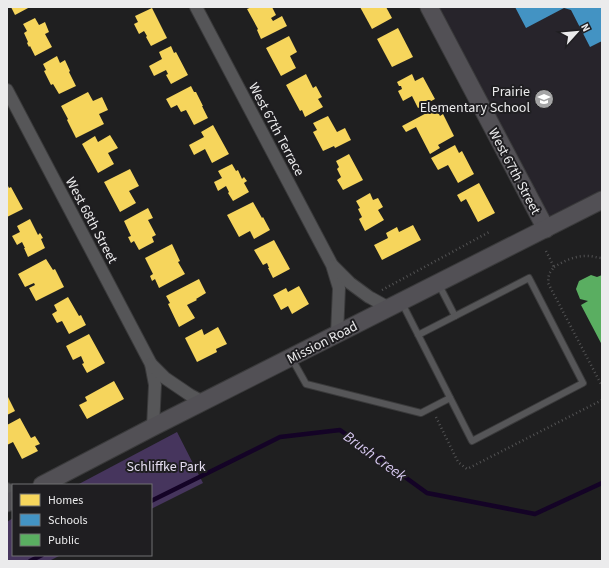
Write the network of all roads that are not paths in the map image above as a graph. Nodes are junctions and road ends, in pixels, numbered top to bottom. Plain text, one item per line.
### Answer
1 (196, 7) edge
2 (429, 7) edge
3 (7, 90) edge
4 (602, 200) edge
5 (546, 229) junction
6 (332, 265) junction
7 (438, 283) junction
8 (395, 305) junction
9 (455, 316) junction
10 (337, 334) junction
11 (418, 335) junction
12 (291, 357) junction
13 (151, 364) junction
14 (450, 398) junction
15 (203, 402) junction
16 (153, 427) junction
17 (44, 484) edge

1 - 6 street, West 67th Terrace
2 - 5 main road, West 67th Street
3 - 13 street, West 68th Street
4 - 5 main road, Mission Road
5 - 7 main road, Mission Road
6 - 8 street, West 67th Terrace
6 - 10 street, West 67th Terrace
7 - 8 main road, Mission Road
7 - 9 lane
8 - 10 main road, Mission Road
8 - 11 lane
9 - 11 lane
9 - 14 lane
10 - 12 main road, Mission Road
11 - 14 lane
12 - 14 lane
12 - 15 main road, Mission Road
13 - 15 street, West 68th Street
13 - 16 street, West 68th Street
15 - 16 main road, Mission Road
16 - 17 main road, Mission Road

